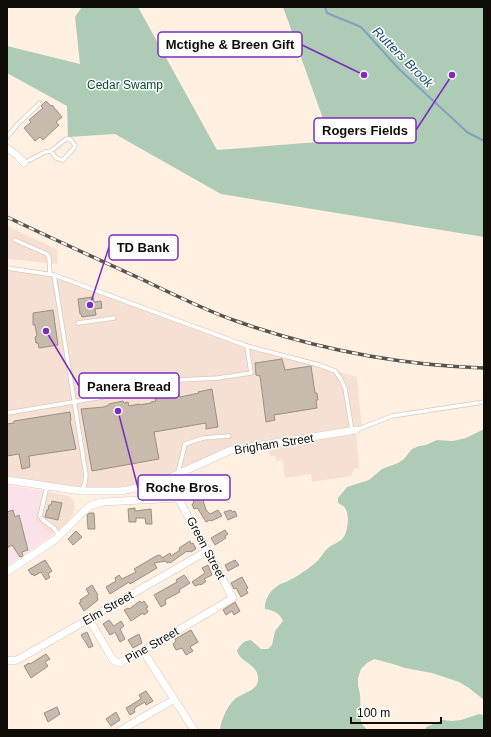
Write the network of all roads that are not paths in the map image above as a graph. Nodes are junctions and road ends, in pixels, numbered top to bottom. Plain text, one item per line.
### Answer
1 (40, 103) dead end
2 (7, 137) edge
3 (7, 148) edge
4 (50, 151) junction
5 (24, 163) joint
6 (15, 240) dead end
7 (7, 268) edge
8 (52, 275) junction
9 (114, 318) dead end
10 (78, 323) dead end
11 (247, 346) junction
12 (74, 401) junction
13 (484, 402) edge
14 (7, 413) edge
15 (354, 431) junction
16 (229, 436) dead end
17 (178, 474) junction
18 (7, 480) edge
19 (47, 486) junction
20 (81, 491) junction
21 (59, 536) junction
22 (207, 551) junction
23 (7, 572) edge
24 (233, 598) joint
25 (89, 618) junction
26 (143, 651) junction
27 (8, 660) edge
28 (173, 700) junction
29 (121, 730) edge
30 (194, 730) edge

1 - 2 lane
3 - 5 street
4 - 4 lane
4 - 5 lane
6 - 8 lane
7 - 8 lane
8 - 11 lane
8 - 12 lane
9 - 10 lane
11 - 12 lane
11 - 15 lane
12 - 14 lane
12 - 20 lane
13 - 15 lane
15 - 17 street, Brigham Street
16 - 17 lane
17 - 20 street, Brigham Street
18 - 19 street, Brigham Street
19 - 20 street, Brigham Street
19 - 21 lane
21 - 22 street, Green Street
21 - 23 street
22 - 24 street, Green Street
22 - 25 street, Elm Street
24 - 26 street, Pine Street
25 - 26 street, Pine Street
25 - 27 street, Elm Street
26 - 28 street
28 - 29 street
28 - 30 street

